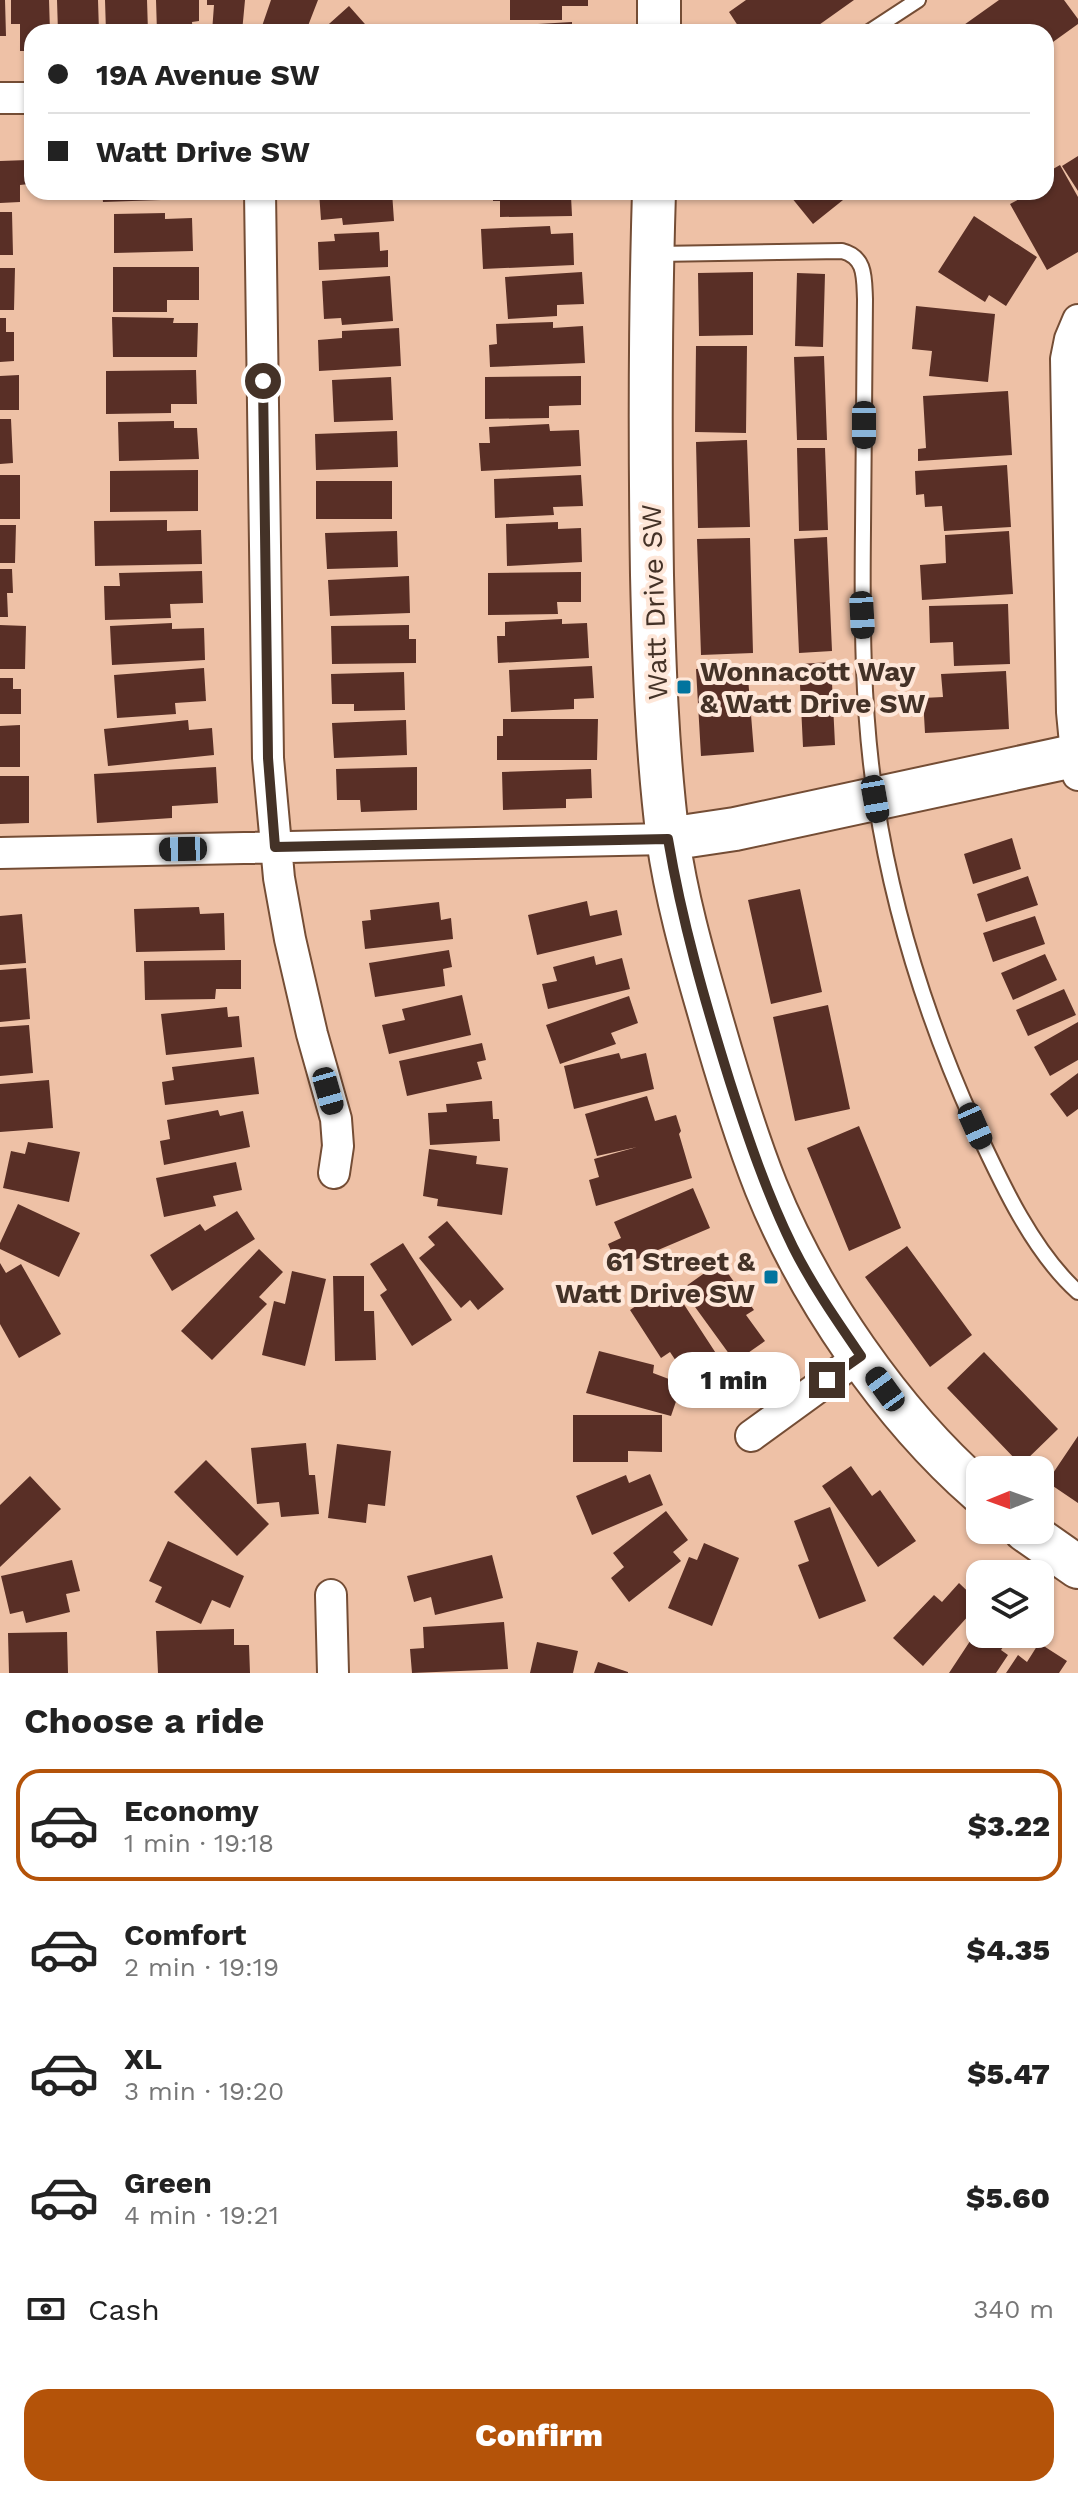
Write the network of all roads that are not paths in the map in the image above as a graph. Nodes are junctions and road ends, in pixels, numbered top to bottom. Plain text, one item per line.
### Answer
1 (659, 0) edge
2 (918, 0) edge
3 (659, 24) edge
4 (881, 24) edge
5 (0, 98) edge
6 (24, 98) edge
7 (260, 200) edge
8 (654, 200) edge
9 (652, 254) junction
10 (1078, 320) edge
11 (1073, 527) edge
12 (1077, 762) edge
13 (875, 799) junction
14 (668, 839) junction
15 (275, 847) junction
16 (0, 853) edge
17 (334, 1173) dead end
18 (1078, 1292) edge
19 (861, 1356) junction
20 (751, 1436) dead end
21 (966, 1480) edge
22 (1045, 1544) edge
23 (1078, 1567) edge
24 (331, 1595) dead end
25 (333, 1673) edge

1 - 3 street
2 - 4 lane
5 - 6 street
7 - 15 street
8 - 9 street, Watt Drive SW
9 - 13 lane
9 - 14 street, Watt Drive SW
10 - 11 street
11 - 12 street
12 - 13 street
13 - 14 street
13 - 18 lane
14 - 15 street
14 - 19 street, Watt Drive SW
15 - 16 street
15 - 17 street
19 - 20 street
19 - 21 street, Watt Drive SW
22 - 23 street
24 - 25 street

